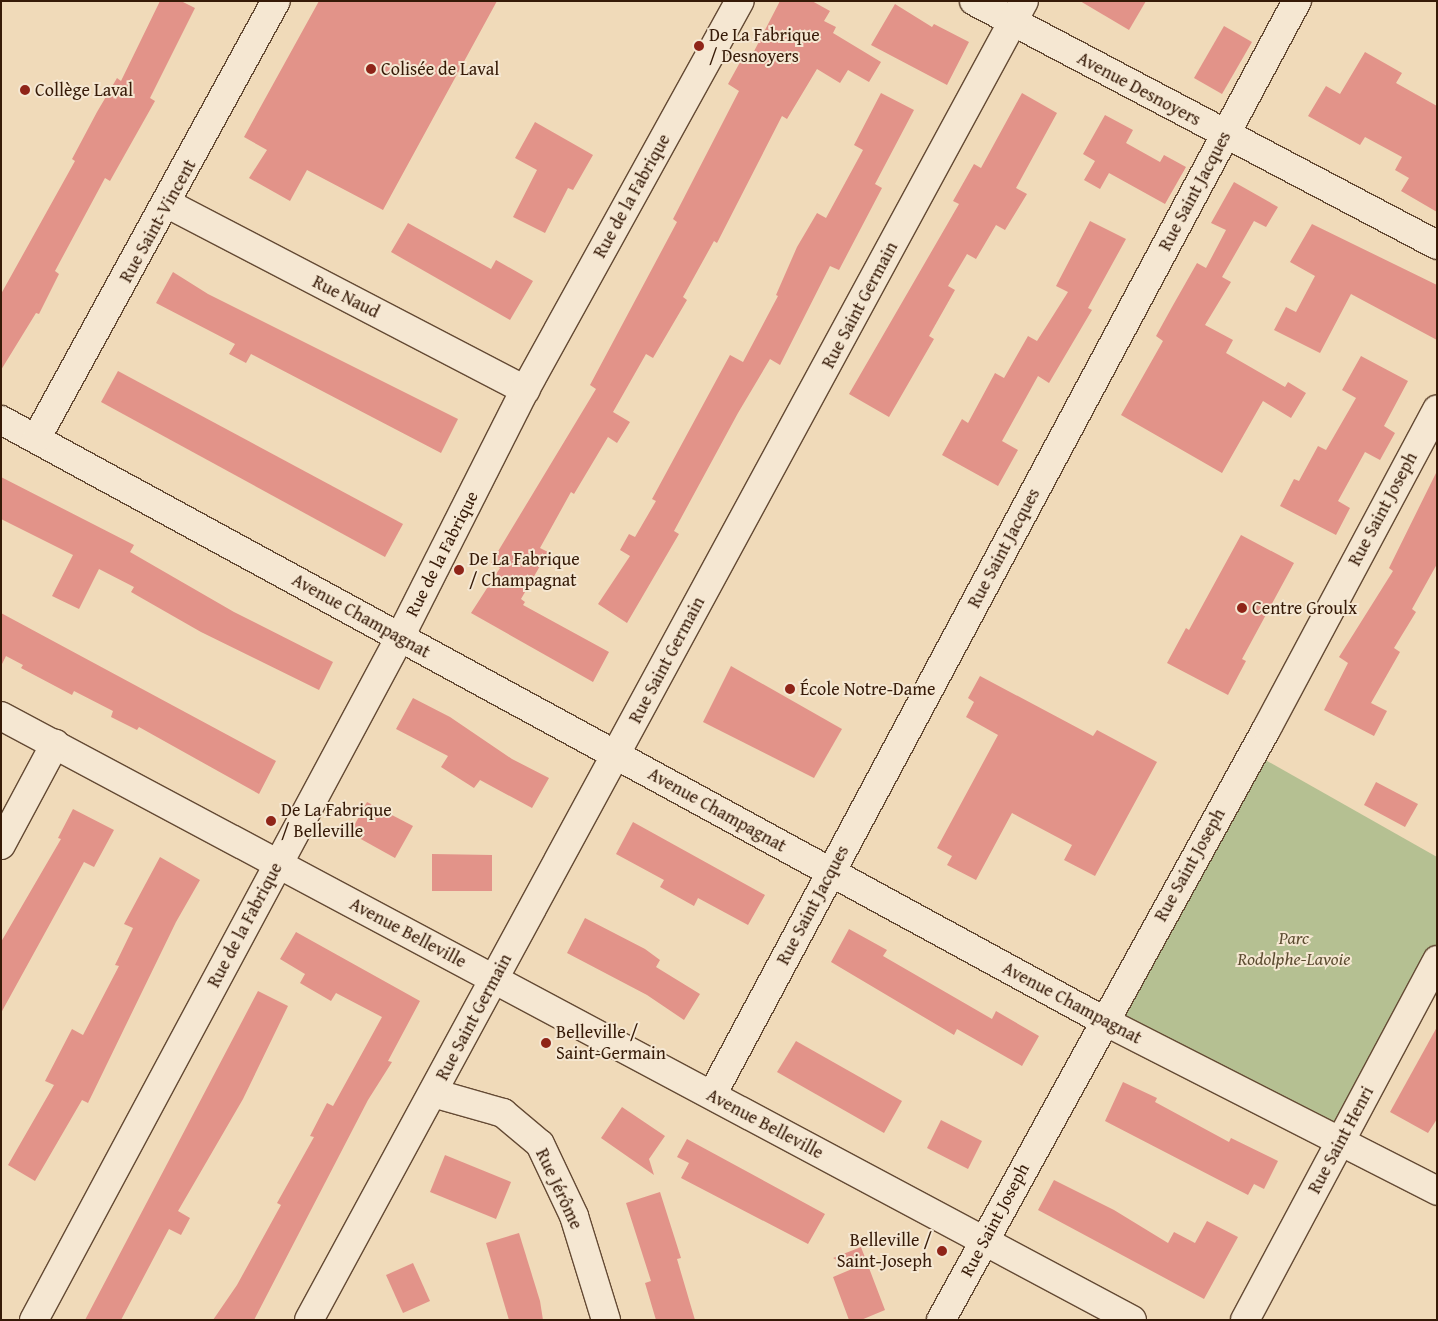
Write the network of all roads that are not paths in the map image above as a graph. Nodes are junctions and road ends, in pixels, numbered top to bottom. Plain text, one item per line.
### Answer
1 (276, 1) edge
2 (740, 1) edge
3 (974, 1) edge
4 (1297, 1) edge
5 (1019, 12) edge
6 (1225, 135) junction
7 (168, 204) junction
8 (1437, 245) edge
9 (524, 390) junction
10 (1437, 409) edge
11 (1, 420) edge
12 (36, 439) junction
13 (400, 637) junction
14 (1, 716) edge
15 (54, 744) junction
16 (616, 755) junction
17 (1, 845) edge
18 (278, 865) junction
19 (831, 872) junction
20 (1437, 960) edge
21 (494, 979) junction
22 (1104, 1021) junction
23 (433, 1092) junction
24 (712, 1095) junction
25 (1341, 1142) junction
26 (1437, 1191) edge
27 (982, 1240) junction
28 (34, 1320) edge
29 (309, 1320) edge
30 (606, 1320) edge
31 (941, 1320) edge
32 (1132, 1320) edge
33 (1245, 1320) edge

1 - 7 street, Rue Saint-Vincent
2 - 9 street, Rue de la Fabrique
3 - 5 street, Avenue Desnoyers
4 - 6 street, Rue Saint Jacques
5 - 6 street, Avenue Desnoyers
5 - 16 street, Rue Saint Germain
6 - 8 street, Avenue Desnoyers
6 - 19 street, Rue Saint Jacques
7 - 9 street, Rue Naud
7 - 12 street, Rue Saint-Vincent
9 - 13 street, Rue de la Fabrique
10 - 22 street, Rue Saint Joseph
11 - 12 street, Avenue Champagnat
12 - 13 street, Avenue Champagnat
13 - 16 street, Avenue Champagnat
13 - 18 street, Rue de la Fabrique
14 - 15 street, Avenue Belleville
15 - 17 street
15 - 18 street, Avenue Belleville
16 - 19 street, Avenue Champagnat
16 - 21 street, Rue Saint Germain
18 - 21 street, Avenue Belleville
18 - 28 street, Rue de la Fabrique
19 - 22 street, Avenue Champagnat
19 - 24 street, Rue Saint Jacques
20 - 25 street, Rue Saint Henri
21 - 23 street, Rue Saint Germain
21 - 24 street, Avenue Belleville
22 - 25 street, Avenue Champagnat
22 - 27 street, Rue Saint Joseph
23 - 29 street, Rue Saint Germain
23 - 30 street, Rue Jérôme
24 - 27 street, Avenue Belleville
25 - 26 street, Avenue Champagnat
25 - 33 street, Rue Saint Henri
27 - 31 street, Rue Saint Joseph
27 - 32 street, Avenue Belleville

